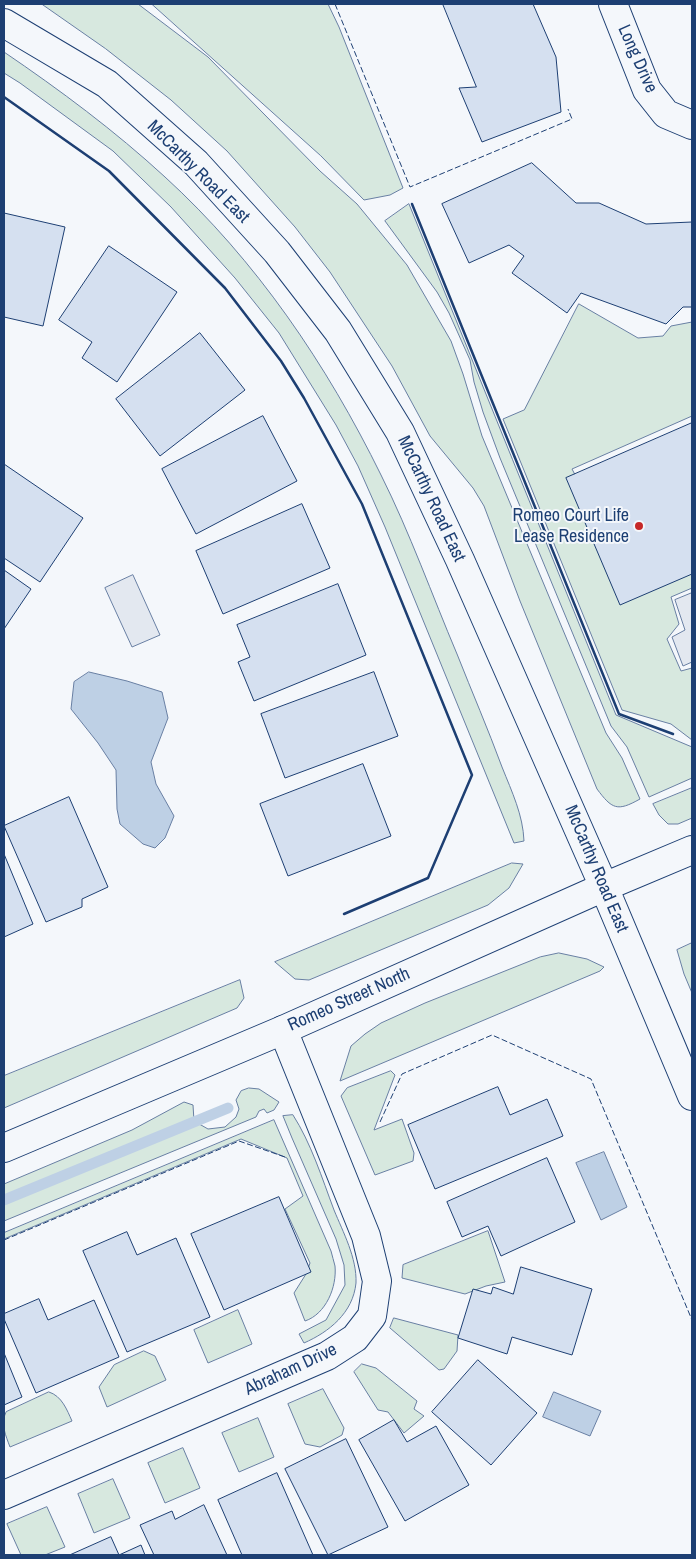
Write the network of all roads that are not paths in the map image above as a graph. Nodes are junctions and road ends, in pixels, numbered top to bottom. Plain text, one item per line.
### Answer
1 (613, 4) edge
2 (4, 23) edge
3 (692, 125) edge
4 (692, 850) edge
5 (604, 887) junction
6 (283, 1030) junction
7 (692, 1096) edge
8 (4, 1148) edge
9 (4, 1495) edge

1 - 3 street, Long Drive
2 - 5 street, McCarthy Road East
4 - 5 street, Romeo Street North
5 - 6 street, Romeo Street North
5 - 7 street, McCarthy Road East
6 - 8 street, Romeo Street North
6 - 9 street, Abraham Drive

